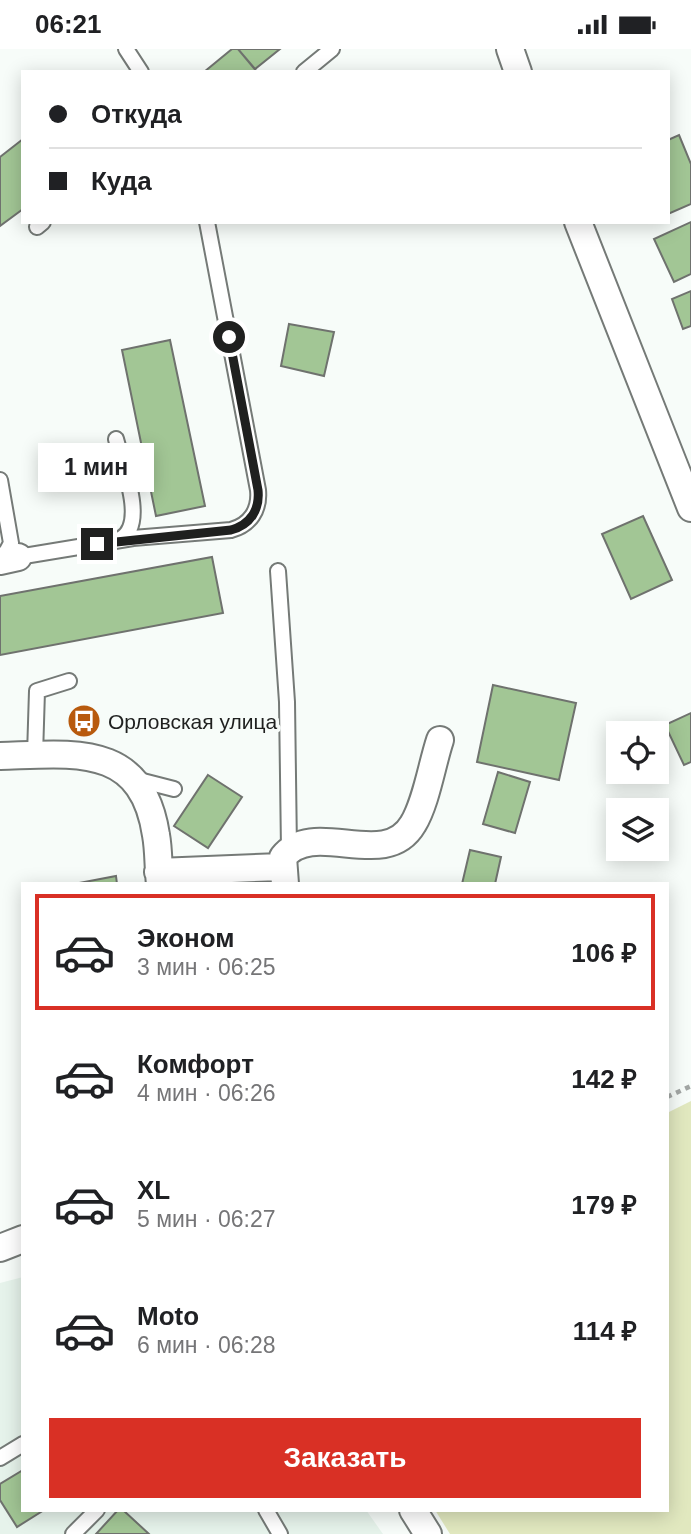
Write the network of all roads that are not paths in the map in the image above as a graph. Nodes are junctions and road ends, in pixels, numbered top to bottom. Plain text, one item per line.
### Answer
1 (126, 49) edge
2 (332, 49) edge
3 (510, 49) edge
4 (140, 70) edge
5 (306, 70) edge
6 (517, 70) edge
7 (207, 224) edge
8 (579, 224) edge
9 (116, 439) dead end
10 (0, 480) edge
11 (691, 508) edge
12 (119, 540) junction
13 (12, 555) edge
14 (278, 571) dead end
15 (69, 681) dead end
16 (440, 740) dead end
17 (35, 755) junction
18 (0, 756) edge
19 (135, 779) junction
20 (174, 789) dead end
21 (285, 867) edge
22 (159, 878) edge
23 (21, 1240) edge
24 (0, 1248) edge
25 (21, 1445) edge
26 (0, 1458) edge
27 (95, 1512) edge
28 (267, 1512) edge
29 (414, 1512) edge
30 (73, 1534) edge
31 (280, 1534) edge
32 (428, 1534) edge

1 - 4 lane
2 - 5 lane
3 - 6 street
7 - 12 lane
8 - 11 street
9 - 12 lane
10 - 13 lane
12 - 13 lane
14 - 21 lane
15 - 17 lane
16 - 21 street
17 - 18 street
17 - 19 street
19 - 20 lane
19 - 22 street
21 - 22 street
23 - 24 street
25 - 26 lane
27 - 30 lane
28 - 31 lane
29 - 32 street

